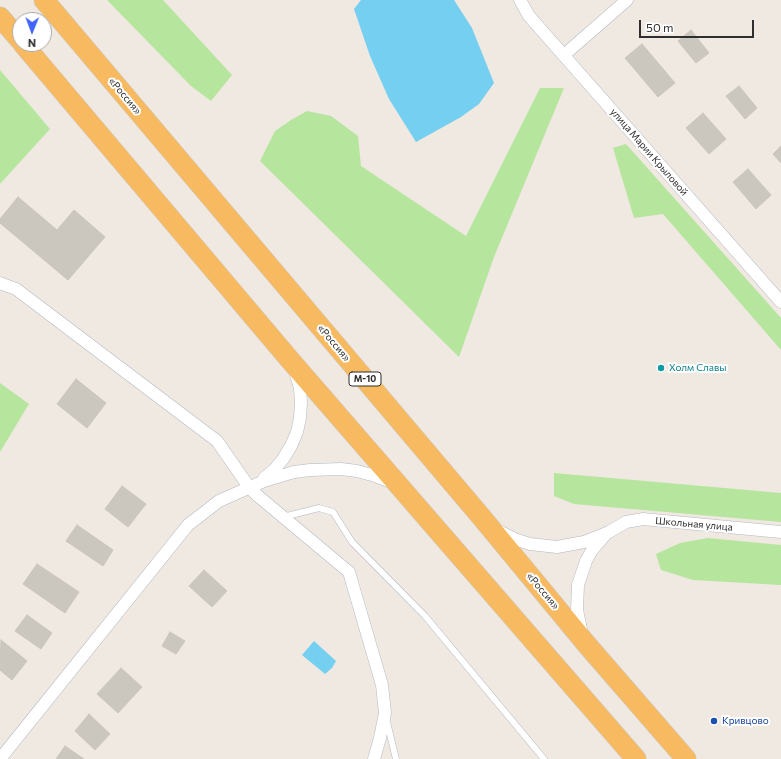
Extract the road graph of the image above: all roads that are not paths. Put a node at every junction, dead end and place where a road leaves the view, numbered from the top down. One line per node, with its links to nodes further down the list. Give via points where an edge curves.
1 (44, 0): 14 (highway, «Россия» / М-10)
2 (520, 0): 7 (street, улица Марии Крыловой, via 529,16)
3 (627, 0): 7 (street)
4 (0, 17): 5 (highway)
5 (12, 31)
6 (30, 52): 10 (highway)
7 (564, 55): 9 (street, улица Марии Крыловой)
8 (0, 283): 11 (street, via 16,289 217,441)
9 (781, 302)
10 (290, 360): 11 (street, via 300,395 297,432 283,459 274,470); 12 (highway)
11 (250, 487): 12 (street, via 294,472 325,469 357,472); 13 (street); 19 (street, via 219,501 188,525)
12 (401, 487): 23 (highway)
13 (283, 517): 18 (street, via 349,572 382,686); 22 (lane, via 319,508 333,512 352,542 425,616)
14 (483, 519): 15 (street, via 517,540 544,546 571,545); 17 (highway, «Россия» / М-10)
15 (609, 532): 16 (street, Школьная улица, via 626,522 643,519); 17 (street, via 589,556 578,585 576,598 579,623)
16 (781, 532)
17 (588, 646): 24 (highway, «Россия» / М-10)
18 (385, 713): 20 (street); 21 (lane)
19 (0, 759)
20 (374, 759)
21 (396, 759)
22 (544, 759)
23 (636, 759)
24 (686, 759)

